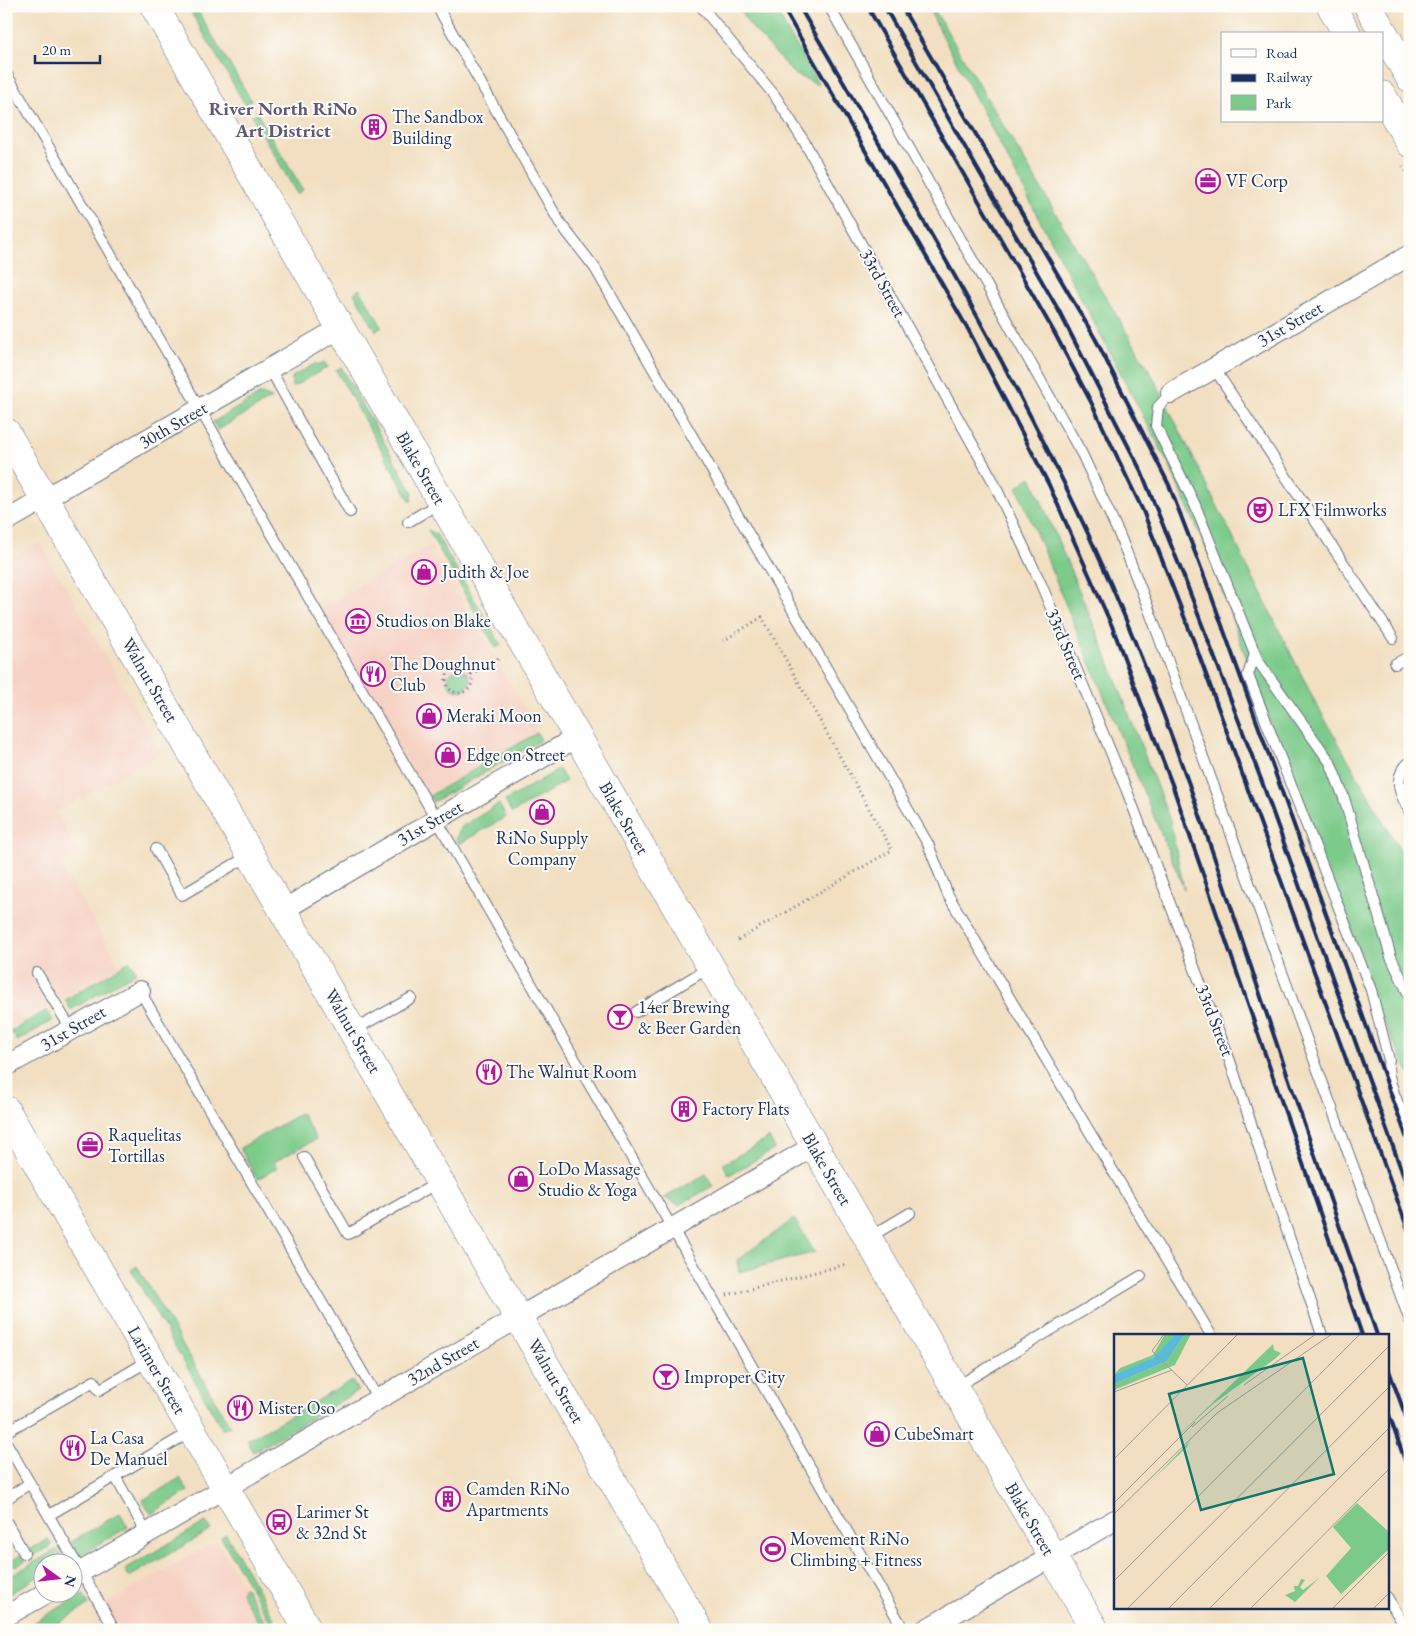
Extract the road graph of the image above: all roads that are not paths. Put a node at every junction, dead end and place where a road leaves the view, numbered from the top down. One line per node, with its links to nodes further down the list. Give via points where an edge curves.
1 (154, 6): 15 (street, Blake Street)
2 (437, 6): 57 (lane, via 560,223 595,268 928,844 948,895)
3 (701, 6): 58 (lane, 33rd Street, via 775,96 805,143 993,481 1014,525 1109,743 1230,1061)
4 (829, 6): 56 (lane, via 1044,384 1082,454 1120,536)
5 (1330, 6): 7 (street)
6 (1368, 6): 8 (street)
7 (1346, 32)
8 (1383, 32)
9 (1384, 33): 11 (street)
10 (6, 73): 19 (lane)
11 (1410, 78)
12 (1384, 98): 13 (street)
13 (1410, 143)
14 (1410, 256): 16 (street, 31st Street)
15 (340, 328): 17 (street, 30th Street); 22 (street, Blake Street)
16 (1214, 368): 18 (street, 31st Street); 26 (lane)
17 (270, 369): 19 (street, 30th Street); 23 (lane)
18 (1171, 393): 27 (lane, via 1158,407 1156,426 1195,505)
19 (200, 409): 21 (street, 30th Street); 33 (lane)
20 (6, 432): 21 (street, Walnut Street)
21 (45, 499): 24 (street, 30th Street); 35 (street, Walnut Street)
22 (441, 502): 25 (lane); 30 (street, Blake Street)
23 (350, 512)
24 (6, 521)
25 (408, 522)
26 (1393, 638)
27 (1255, 654): 40 (lane, via 1330,762 1344,798 1391,957); 47 (lane, via 1248,675 1371,990 1391,1084)
28 (1410, 656): 29 (lane)
29 (1395, 664)
30 (577, 737): 33 (street, 31st Street); 37 (street, Blake Street)
31 (1410, 762): 32 (lane, via 1399,775 1398,788)
32 (1410, 812)
33 (437, 819): 36 (street, 31st Street); 52 (lane)
34 (156, 849): 35 (lane, via 182,895)
35 (251, 855): 36 (street, Walnut Street)
36 (283, 910): 44 (street, Walnut Street)
37 (710, 967): 42 (lane); 48 (street, Blake Street)
38 (37, 973): 43 (lane)
39 (140, 990): 43 (street, 31st Street); 61 (lane)
40 (1410, 997)
41 (411, 998): 44 (lane)
42 (636, 1012)
43 (71, 1029): 45 (street, 31st Street)
44 (353, 1031): 50 (street, Walnut Street)
45 (6, 1066)
46 (6, 1110): 59 (street, Larimer Street)
47 (1410, 1132)
48 (814, 1146): 52 (street, 32nd Street); 53 (street, Blake Street)
49 (304, 1157): 50 (lane, via 348,1234)
50 (440, 1181): 55 (street, Walnut Street)
51 (910, 1213): 53 (lane)
52 (672, 1228): 55 (street, 32nd Street); 84 (lane)
53 (868, 1238): 60 (street, Blake Street)
54 (1142, 1276): 60 (lane)
55 (519, 1318): 61 (street, 32nd Street); 83 (street, Walnut Street)
56 (1410, 1322)
57 (1210, 1334)
58 (1322, 1334)
59 (151, 1359): 62 (street, Larimer Street); 63 (lane, via 99,1390 94,1381)
60 (954, 1388): 75 (street, Blake Street)
61 (378, 1399): 67 (street, 32nd Street)
62 (192, 1431): 65 (lane); 67 (street, Larimer Street)
63 (6, 1432)
64 (6, 1442): 66 (lane)
65 (115, 1476): 69 (lane); 72 (lane)
66 (30, 1484): 68 (lane); 69 (lane)
67 (226, 1488): 72 (street, 32nd Street); 81 (street, Larimer Street)
68 (6, 1499)
69 (49, 1516): 74 (lane)
70 (6, 1521): 73 (lane)
71 (1114, 1521): 75 (street)
72 (147, 1534): 76 (street, 32nd Street)
73 (24, 1553)
74 (67, 1554)
75 (1052, 1556): 85 (street); 86 (street, Blake Street)
76 (82, 1572)
77 (82, 1582): 82 (lane)
78 (1388, 1599): 87 (lane)
79 (32, 1601): 80 (street)
80 (6, 1616)
81 (305, 1629)
82 (115, 1630)
83 (699, 1630)
84 (904, 1630)
85 (926, 1630)
86 (1095, 1630)
87 (1407, 1630)

